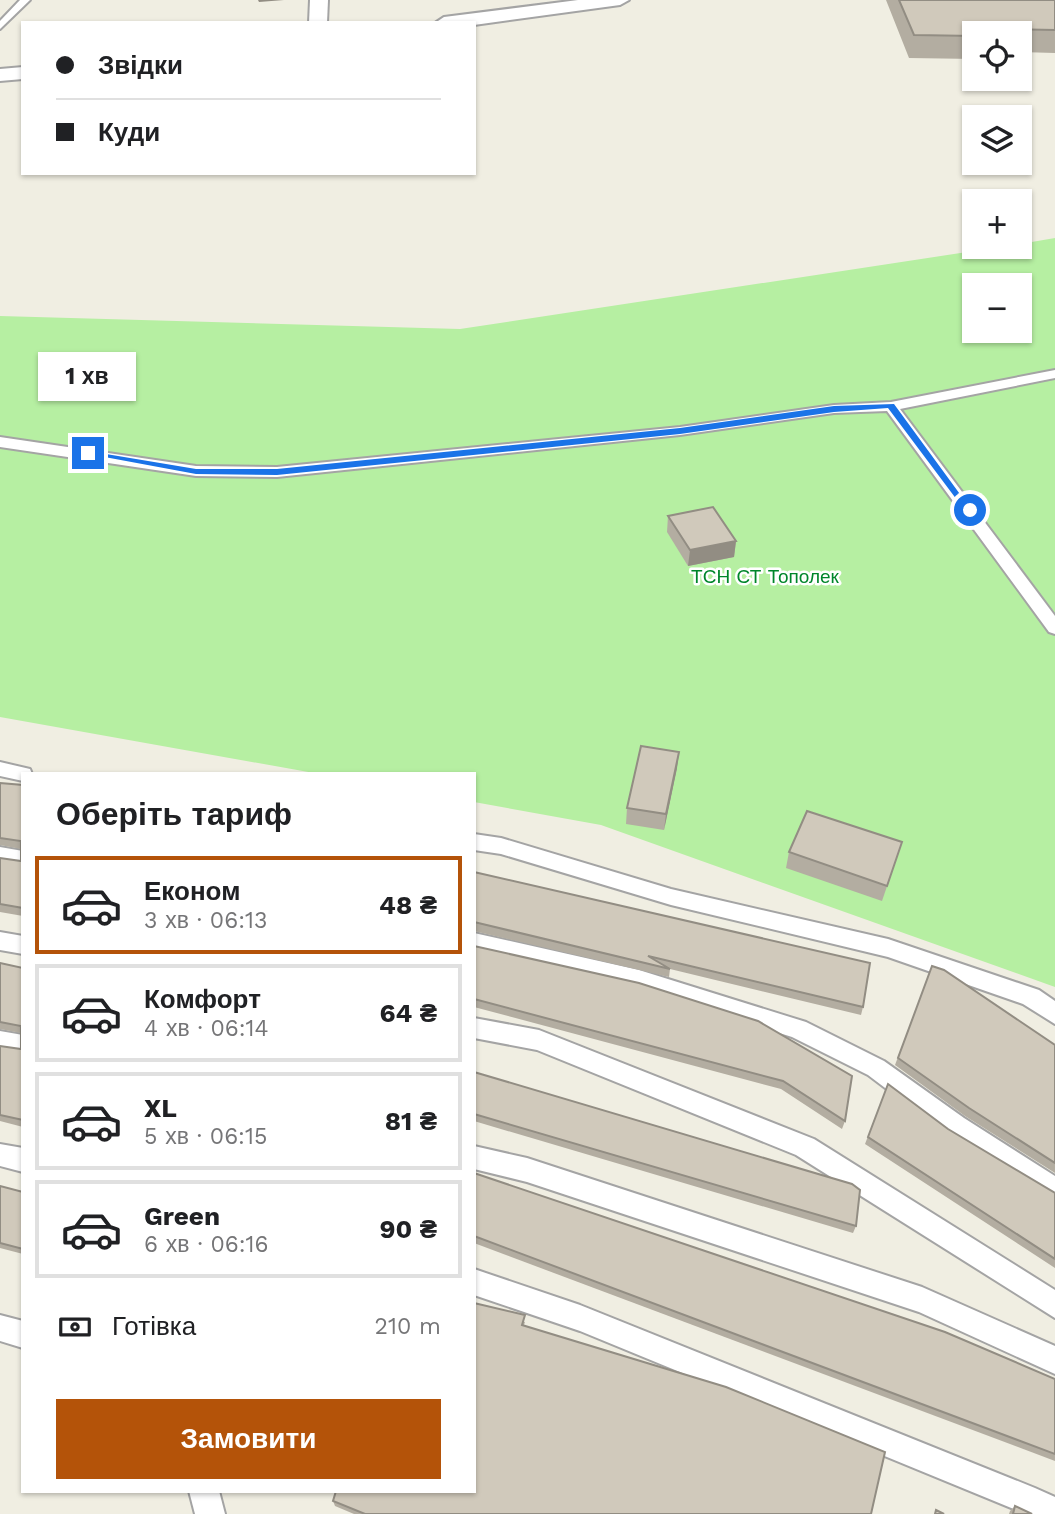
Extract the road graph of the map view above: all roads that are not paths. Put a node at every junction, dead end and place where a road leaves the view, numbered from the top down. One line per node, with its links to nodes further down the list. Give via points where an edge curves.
1 (25, 0): 6 (lane)
2 (319, 0): 4 (street)
3 (620, 0): 5 (street)
4 (318, 21)
5 (459, 21)
6 (0, 26)
7 (21, 73): 8 (street)
8 (0, 75)
9 (1055, 374): 10 (lane)
10 (891, 406): 11 (lane, via 277,472 196,471); 12 (lane)
11 (0, 442)
12 (1055, 628)
13 (0, 769): 14 (lane)
14 (21, 774)
15 (476, 842): 21 (lane, via 671,897 888,948 1031,997)
16 (0, 855): 17 (lane)
17 (21, 859)
18 (0, 941): 20 (lane)
19 (476, 942): 28 (lane, via 639,979 798,1029 876,1068)
20 (21, 945)
21 (1055, 1014)
22 (476, 1028): 30 (lane, via 539,1040 805,1147)
23 (0, 1041): 24 (lane)
24 (21, 1045)
25 (0, 1155): 27 (lane)
26 (476, 1157): 33 (lane, via 527,1170 922,1300)
27 (21, 1160)
28 (1055, 1190)
29 (476, 1283): 35 (lane, via 580,1318)
30 (1055, 1305)
31 (0, 1328): 32 (lane)
32 (21, 1334)
33 (1055, 1360)
34 (205, 1493): 36 (lane)
35 (1055, 1513)
36 (210, 1514)

